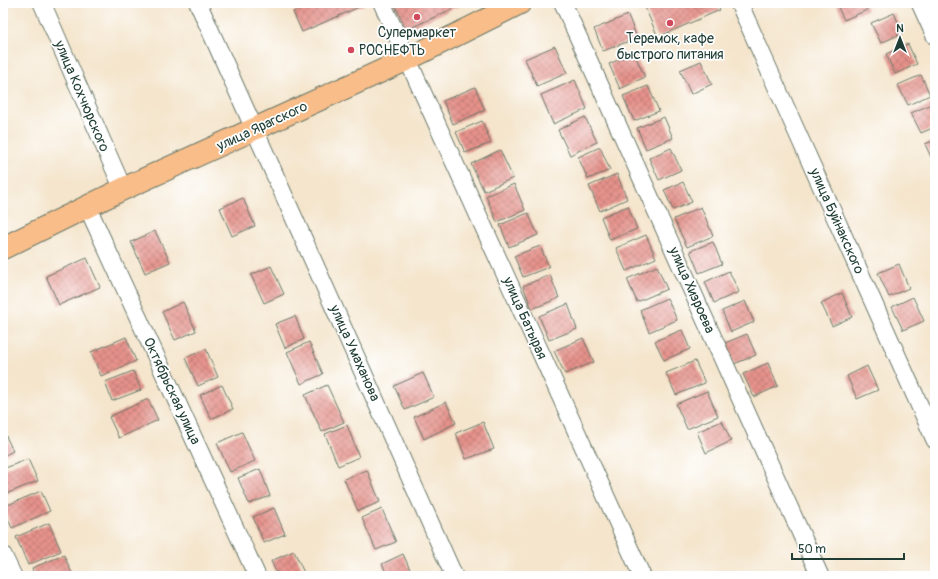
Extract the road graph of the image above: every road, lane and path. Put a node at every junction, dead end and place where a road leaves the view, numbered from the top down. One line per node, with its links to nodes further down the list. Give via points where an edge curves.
1 (42, 3): 11 (street, улица Кохчюрского)
2 (198, 3): 10 (street, улица Умаханова)
3 (382, 3): 9 (street, улица Батырая)
4 (520, 3): 9 (main road, улица Ярагского)
5 (563, 3): 20 (street, улица Хизроева)
6 (739, 3): 14 (street, улица Буйнакского)
7 (920, 3): 8 (street)
8 (935, 36)
9 (408, 59): 10 (main road, улица Ярагского); 19 (street, улица Батырая)
10 (255, 130): 11 (main road, улица Ярагского); 18 (street, улица Умаханова)
11 (123, 189): 12 (main road, улица Ярагского)
12 (87, 206): 13 (main road, улица Ярагского); 17 (street, Октябрьская улица)
13 (3, 248)
14 (935, 440)
15 (3, 555): 16 (street)
16 (13, 576)
17 (256, 576)
18 (454, 576)
19 (642, 576)
20 (820, 576)

